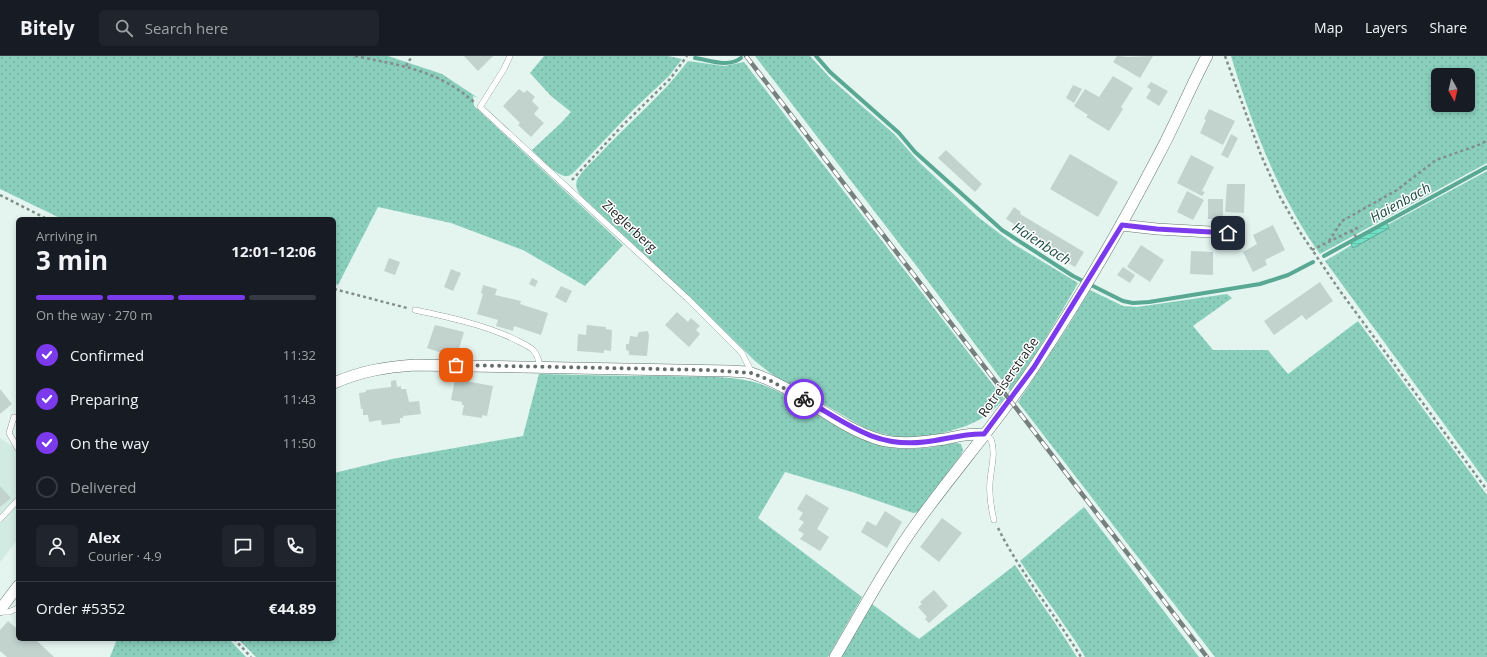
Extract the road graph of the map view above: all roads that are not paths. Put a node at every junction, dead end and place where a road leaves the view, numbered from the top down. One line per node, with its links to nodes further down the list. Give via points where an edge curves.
1 (510, 56): 7 (lane, Zieglerberg, via 480,107 682,292 730,340 746,359)
2 (1207, 56): 3 (street, Rotreiserstraße)
3 (1122, 225): 4 (street); 10 (street, Rotreiserstraße, via 1034,367)
4 (1228, 233)
5 (415, 310): 6 (lane, via 475,324 508,336 531,348 538,357)
6 (540, 367): 7 (street); 8 (street, via 391,366)
7 (752, 373): 10 (street, via 786,389 857,431 882,440 902,443 923,442)
8 (336, 380)
9 (14, 418): 11 (lane, via 10,434)
10 (984, 434): 14 (lane, via 993,444 989,488); 18 (street, Rotreiserstraße, via 918,521 878,582)
11 (16, 446)
12 (16, 502): 13 (lane)
13 (0, 519)
14 (994, 520)
15 (16, 589): 17 (street)
16 (16, 609): 17 (lane, via 9,612)
17 (0, 611)
18 (835, 657)

